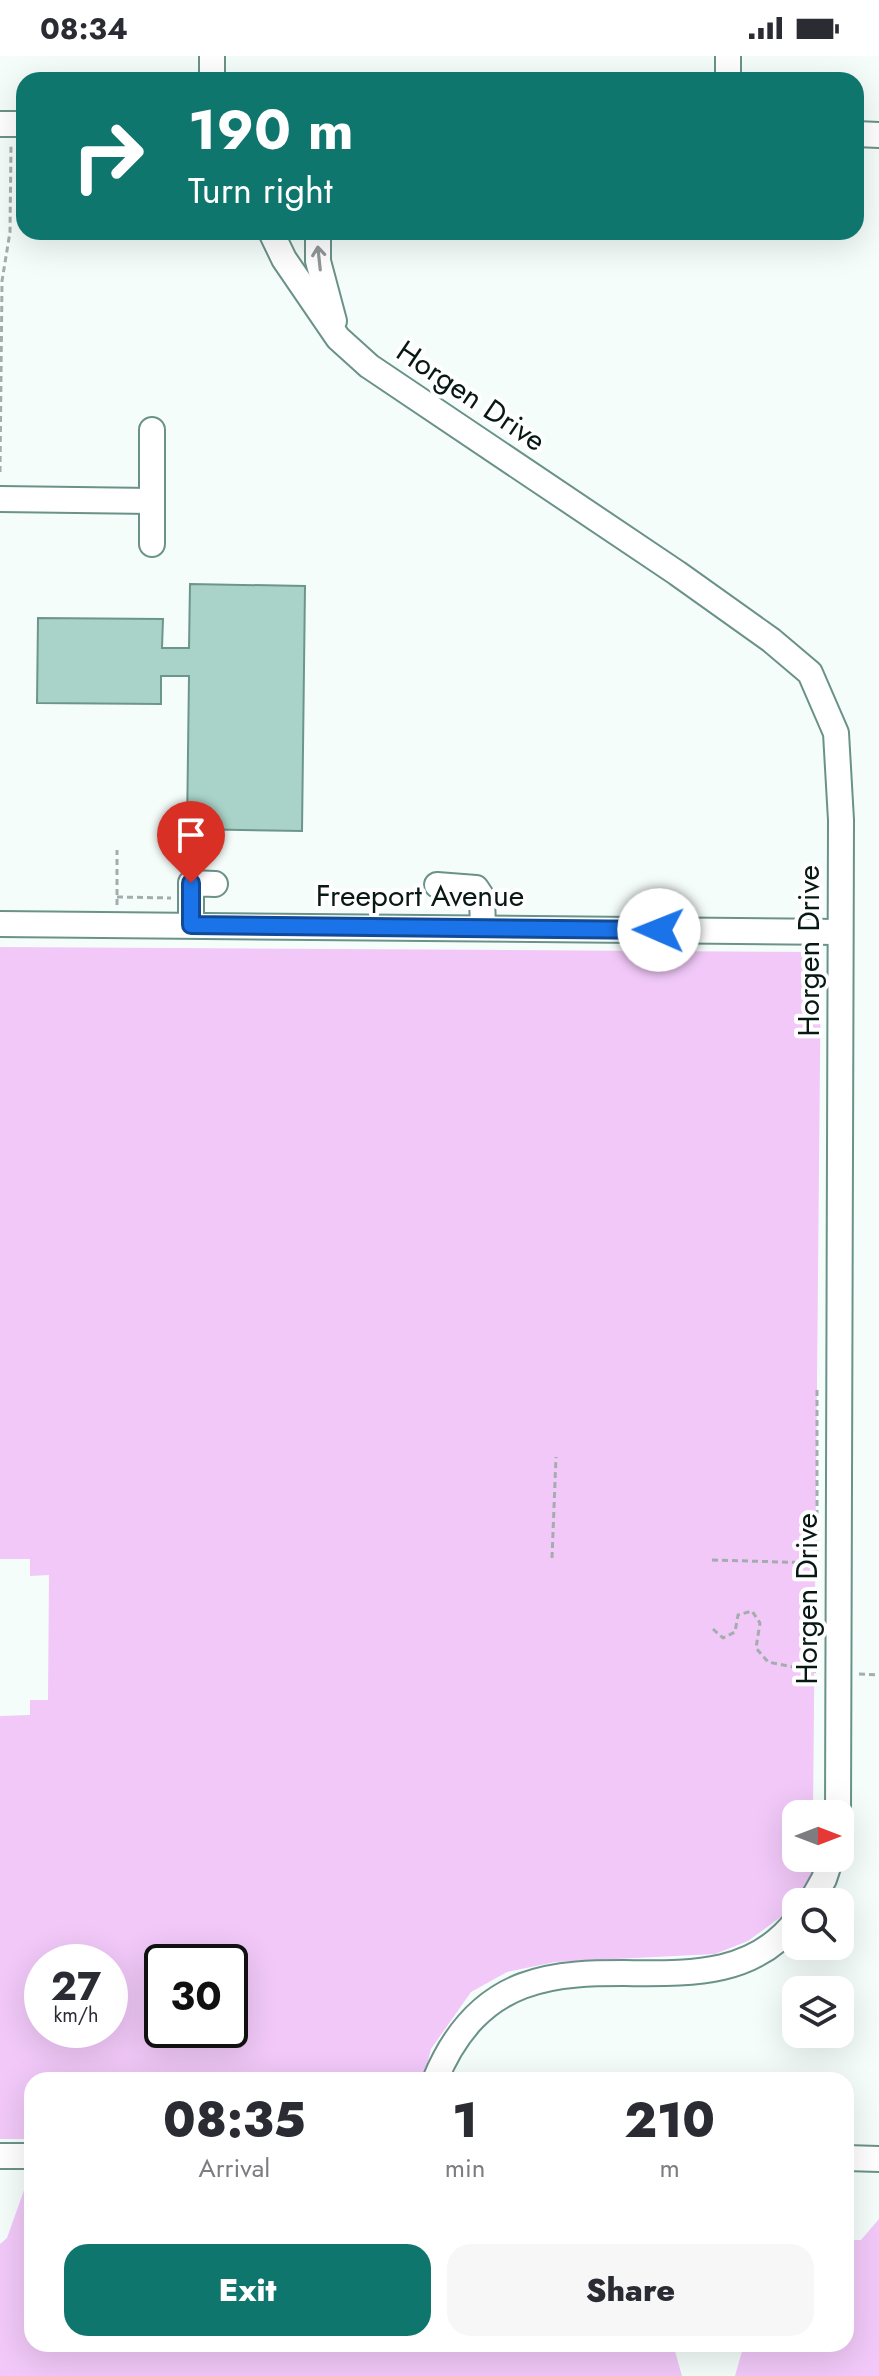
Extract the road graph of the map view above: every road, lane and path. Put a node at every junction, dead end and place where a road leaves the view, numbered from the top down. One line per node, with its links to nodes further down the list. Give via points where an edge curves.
1 (12, 130): 6 (path, via 10,232 2,281)
2 (275, 240): 4 (street, Horgen Drive)
3 (318, 240): 4 (street, one-way to 3, via 318,261)
4 (338, 338): 20 (street, Horgen Drive, via 369,366 677,573 810,673 836,733)
5 (152, 430): 9 (street)
6 (0, 464): 7 (path)
7 (0, 472)
8 (0, 499): 9 (street)
9 (152, 501): 10 (street)
10 (152, 544)
11 (117, 850): 14 (path)
12 (215, 884): 18 (street, via 191,883)
13 (437, 885): 19 (street, via 476,888 482,897)
14 (117, 897): 15 (path); 17 (path)
15 (182, 898)
16 (0, 924): 17 (street, Freeport Avenue)
17 (117, 925): 18 (street, Freeport Avenue)
18 (191, 925): 19 (street, Freeport Avenue)
19 (483, 928): 20 (street, Freeport Avenue)
20 (840, 932): 27 (street, Horgen Drive)
21 (556, 1457): 22 (path)
22 (552, 1558)
23 (712, 1560): 24 (path)
24 (817, 1563)
25 (713, 1629): 26 (path, via 723,1638 735,1632 738,1615 752,1611 760,1623 756,1648 768,1662)
26 (817, 1672)
27 (838, 1800)
28 (782, 1935): 29 (street, via 748,1958 695,1973 546,1977 486,2006 454,2039)
29 (439, 2072)
30 (0, 2156): 31 (street)
31 (24, 2156)
32 (854, 2158): 33 (street)
33 (879, 2159)

